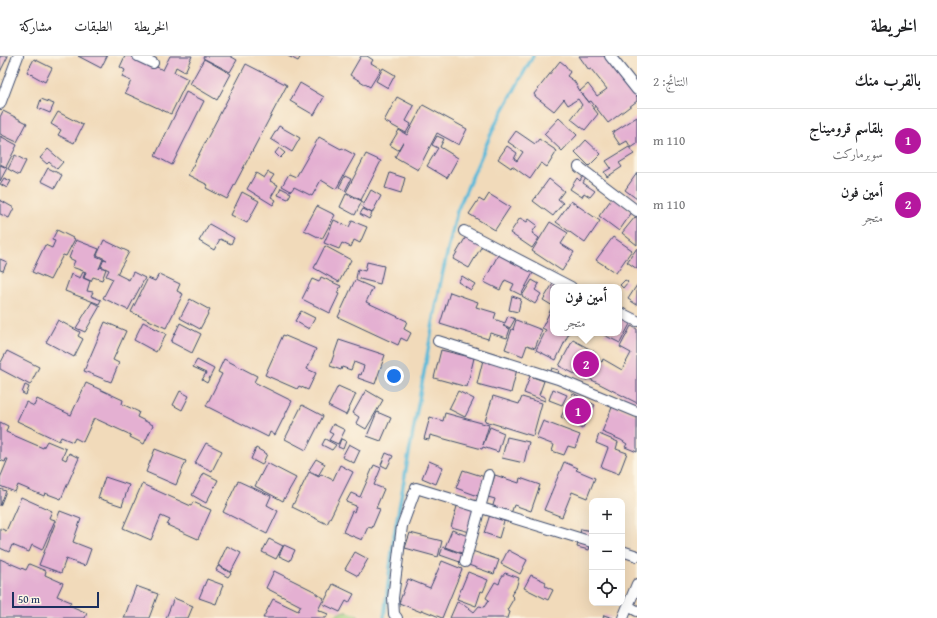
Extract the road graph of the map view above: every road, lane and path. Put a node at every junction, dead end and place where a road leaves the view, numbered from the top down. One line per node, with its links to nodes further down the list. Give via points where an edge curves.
1 (18, 56): 6 (street)
2 (138, 56): 4 (street)
3 (610, 56): 5 (street)
4 (153, 63)
5 (637, 90)
6 (0, 104)
7 (580, 167): 8 (street)
8 (637, 211)
9 (464, 231): 10 (street)
10 (565, 284)
11 (622, 314): 12 (street)
12 (637, 321)
13 (438, 341): 14 (street, via 558,379)
14 (637, 412)
15 (489, 475): 16 (street)
16 (480, 508): 17 (street); 20 (street); 23 (street, via 416,488 402,526 393,598 394,614)
17 (589, 541)
18 (625, 552): 19 (street)
19 (637, 556)
20 (465, 562)
21 (637, 584): 22 (street)
22 (633, 609): 24 (street)
23 (397, 618)
24 (623, 618)

